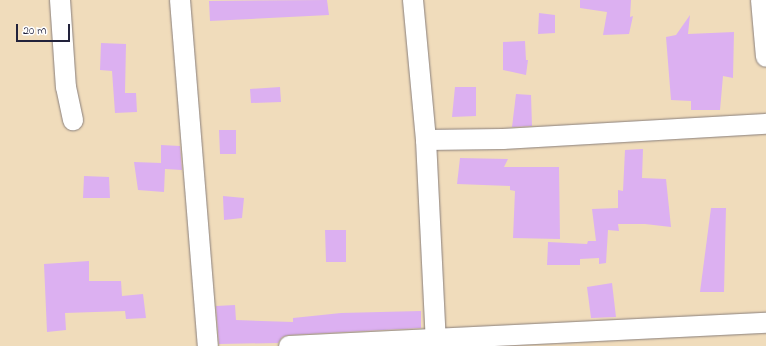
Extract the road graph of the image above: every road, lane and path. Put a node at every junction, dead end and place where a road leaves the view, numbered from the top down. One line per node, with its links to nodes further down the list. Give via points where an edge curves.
1 (60, 0): 6 (street, via 66,87)
2 (180, 0): 11 (street)
3 (413, 0): 8 (street)
4 (761, 0): 5 (street)
5 (766, 57)
6 (73, 120)
7 (766, 124): 8 (street, via 503,139)
8 (426, 140): 10 (street)
9 (766, 324): 10 (street)
10 (436, 343): 12 (street)
11 (208, 346)
12 (289, 346)

